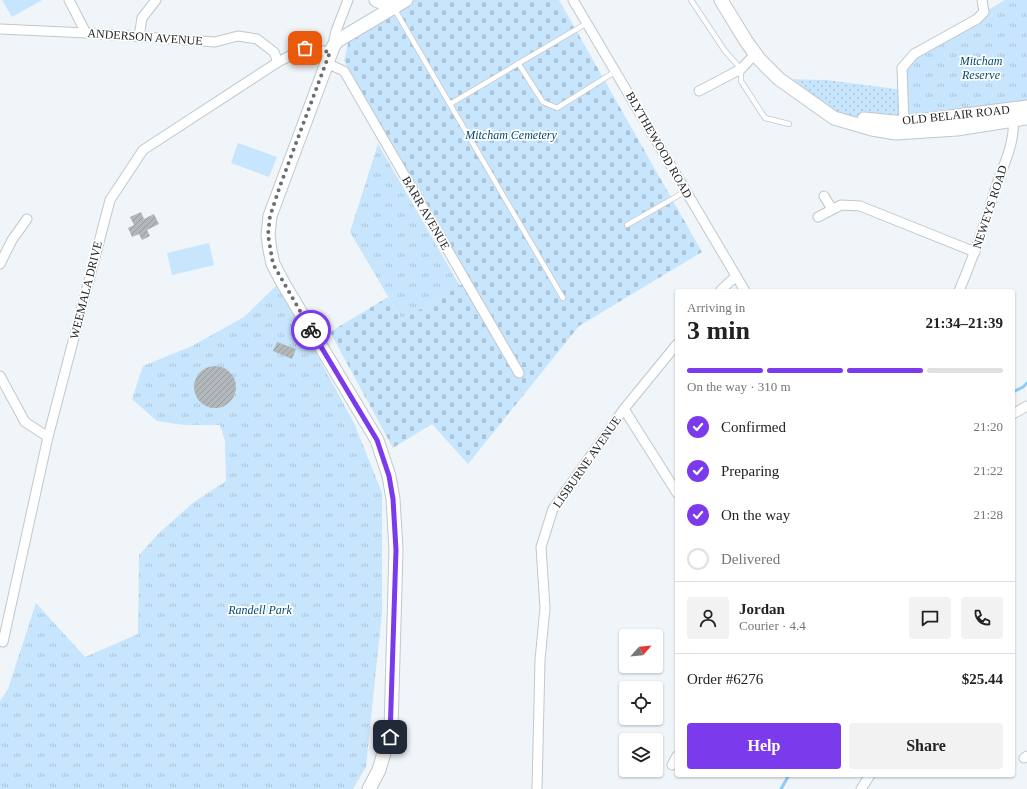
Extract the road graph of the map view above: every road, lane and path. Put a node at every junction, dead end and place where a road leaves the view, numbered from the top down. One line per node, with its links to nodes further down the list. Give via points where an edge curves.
1 (69, 0): 13 (street)
2 (156, 0): 14 (street, via 142,18)
3 (348, 0): 15 (street)
4 (376, 0): 10 (main road)
5 (406, 0): 10 (main road)
6 (691, 0): 19 (lane, via 725,51)
7 (721, 0): 16 (main road, OLD BELAIR ROAD)
8 (982, 0): 27 (street, via 984,12 977,20 914,54 902,68)
9 (577, 1): 11 (street, BLYTHEWOOD ROAD)
10 (394, 8): 15 (main road, via 343,38); 22 (lane)
11 (587, 23): 18 (lane); 20 (street, BLYTHEWOOD ROAD)
12 (0, 29): 13 (street, ANDERSON AVENUE)
13 (86, 33): 14 (street, ANDERSON AVENUE)
14 (139, 36): 17 (street, ANDERSON AVENUE, via 215,42 238,36 257,39 274,52)
15 (330, 54): 17 (street, WEEMALA DRIVE, via 305,48); 42 (street, BARR AVENUE, via 344,71); 53 (main road, via 280,186 270,216 268,235 273,264 377,440 389,476 396,550 391,729 379,770)
16 (756, 54): 19 (street); 27 (main road, OLD BELAIR ROAD, via 778,79 814,105)
17 (278, 62): 47 (street, WEEMALA DRIVE, via 143,150 110,200)
18 (518, 63): 20 (lane, via 543,102 557,108); 22 (lane)
19 (741, 68): 21 (street); 26 (lane, via 741,81 765,118)
20 (616, 71): 28 (street, BLYTHEWOOD ROAD)
21 (699, 91)
22 (450, 104): 40 (lane)
23 (1027, 107): 24 (main road, OLD BELAIR ROAD)
24 (1012, 115): 25 (main road, OLD BELAIR ROAD); 27 (main road, OLD BELAIR ROAD); 34 (street, NEWEYS ROAD, via 1013,134)
25 (1027, 118)
26 (789, 124)
27 (904, 128)
28 (686, 191): 33 (lane); 36 (street, BLYTHEWOOD ROAD)
29 (824, 196): 30 (street)
30 (832, 208): 31 (street); 34 (street, via 841,205 860,206)
31 (818, 217)
32 (27, 218): 35 (street)
33 (627, 225)
34 (975, 252): 39 (street, NEWEYS ROAD)
35 (0, 264)
36 (736, 276): 37 (street); 38 (street, BLYTHEWOOD ROAD)
37 (722, 289)
38 (744, 289)
39 (960, 289)
40 (563, 298)
41 (675, 346): 45 (street, LISBURNE AVENUE)
42 (519, 373)
43 (0, 376): 47 (street, via 25,422)
44 (1027, 406): 46 (street)
45 (624, 409): 48 (street); 54 (street, LISBURNE AVENUE, via 553,509 541,547 545,608 540,660)
46 (1015, 413)
47 (48, 437): 49 (street, WEEMALA DRIVE)
48 (675, 490)
49 (2, 646)
50 (675, 760): 51 (street)
51 (672, 765)
52 (869, 777): 55 (street)
53 (369, 789)
54 (537, 789)
55 (861, 789)

